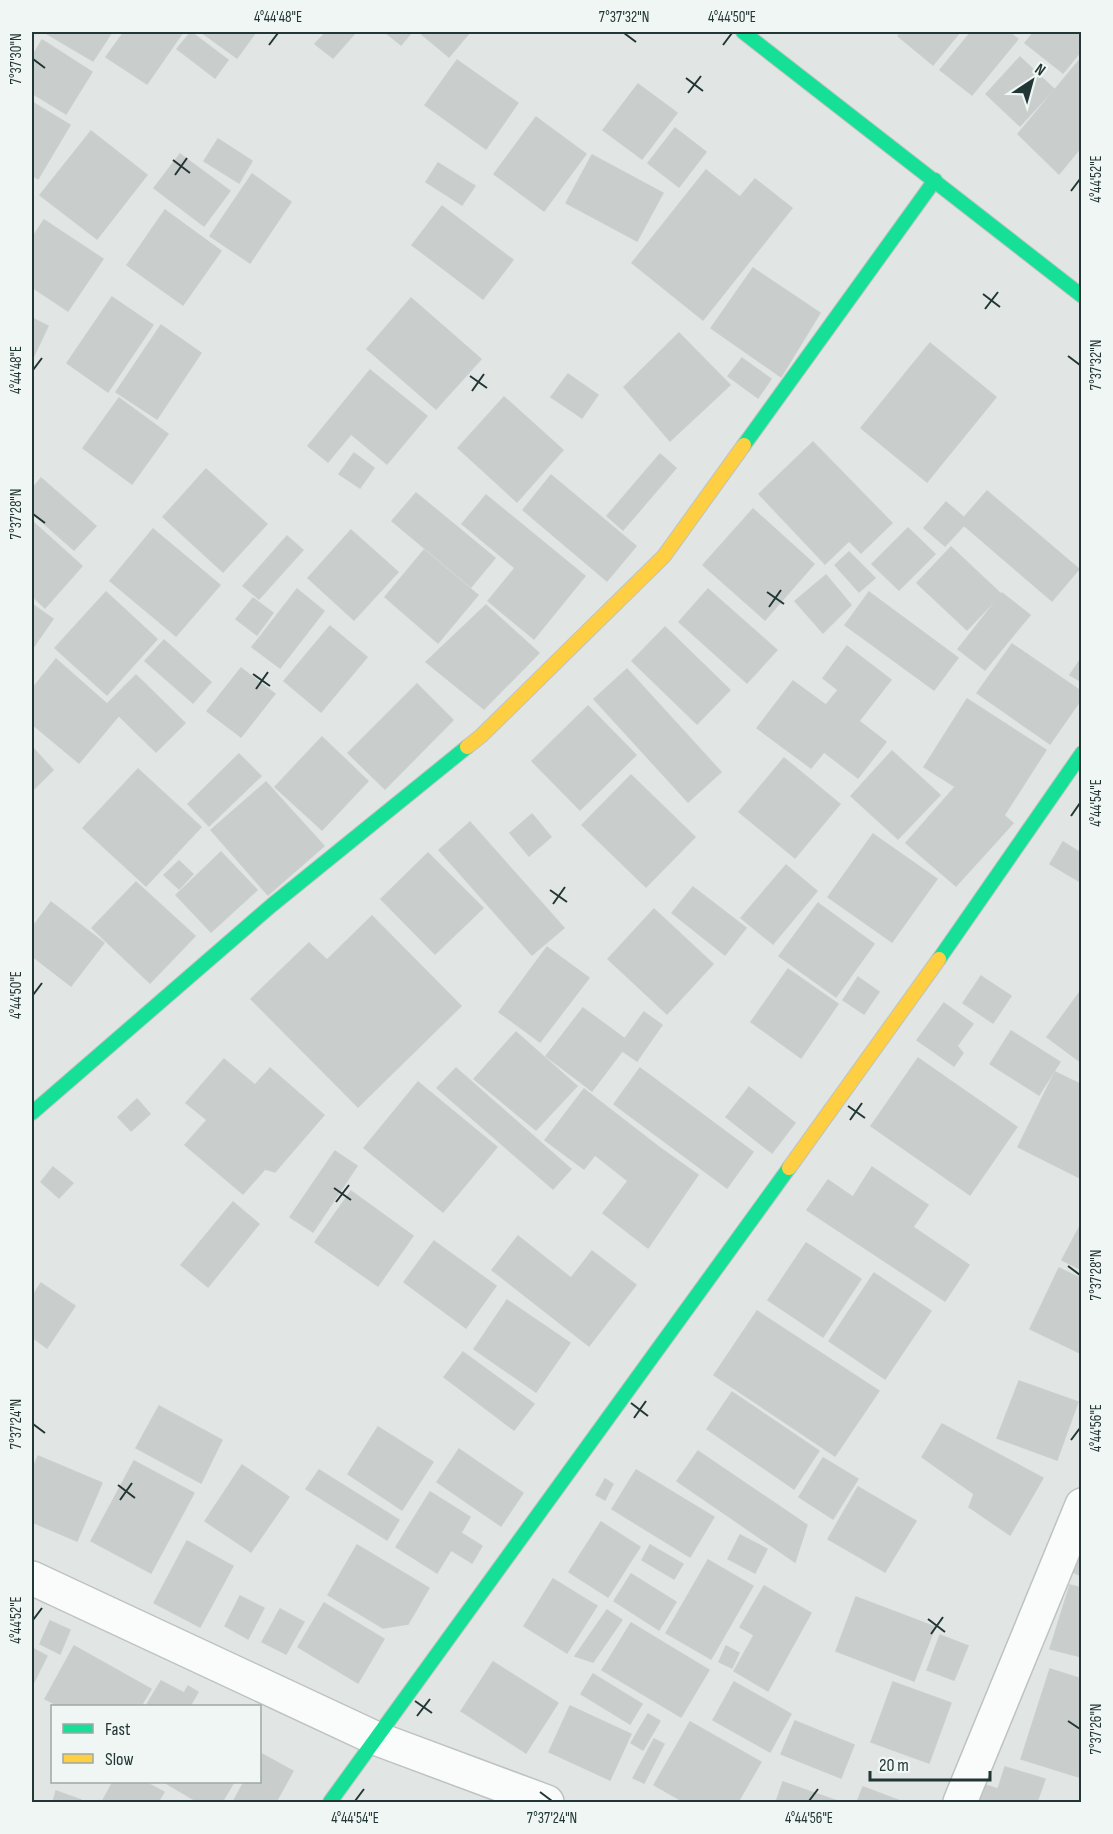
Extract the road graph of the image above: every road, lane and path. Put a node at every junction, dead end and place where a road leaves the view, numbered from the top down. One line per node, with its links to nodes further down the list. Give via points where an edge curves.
1 (743, 32): 2 (street)
2 (935, 180): 3 (street); 5 (street, via 664,556 481,736 272,905)
3 (1082, 296)
4 (1082, 753): 8 (street, via 877,1047)
5 (32, 1113)
6 (1082, 1505): 11 (street)
7 (32, 1578): 8 (street)
8 (375, 1738): 9 (street); 10 (street)
9 (330, 1803)
10 (547, 1803)
11 (960, 1803)

